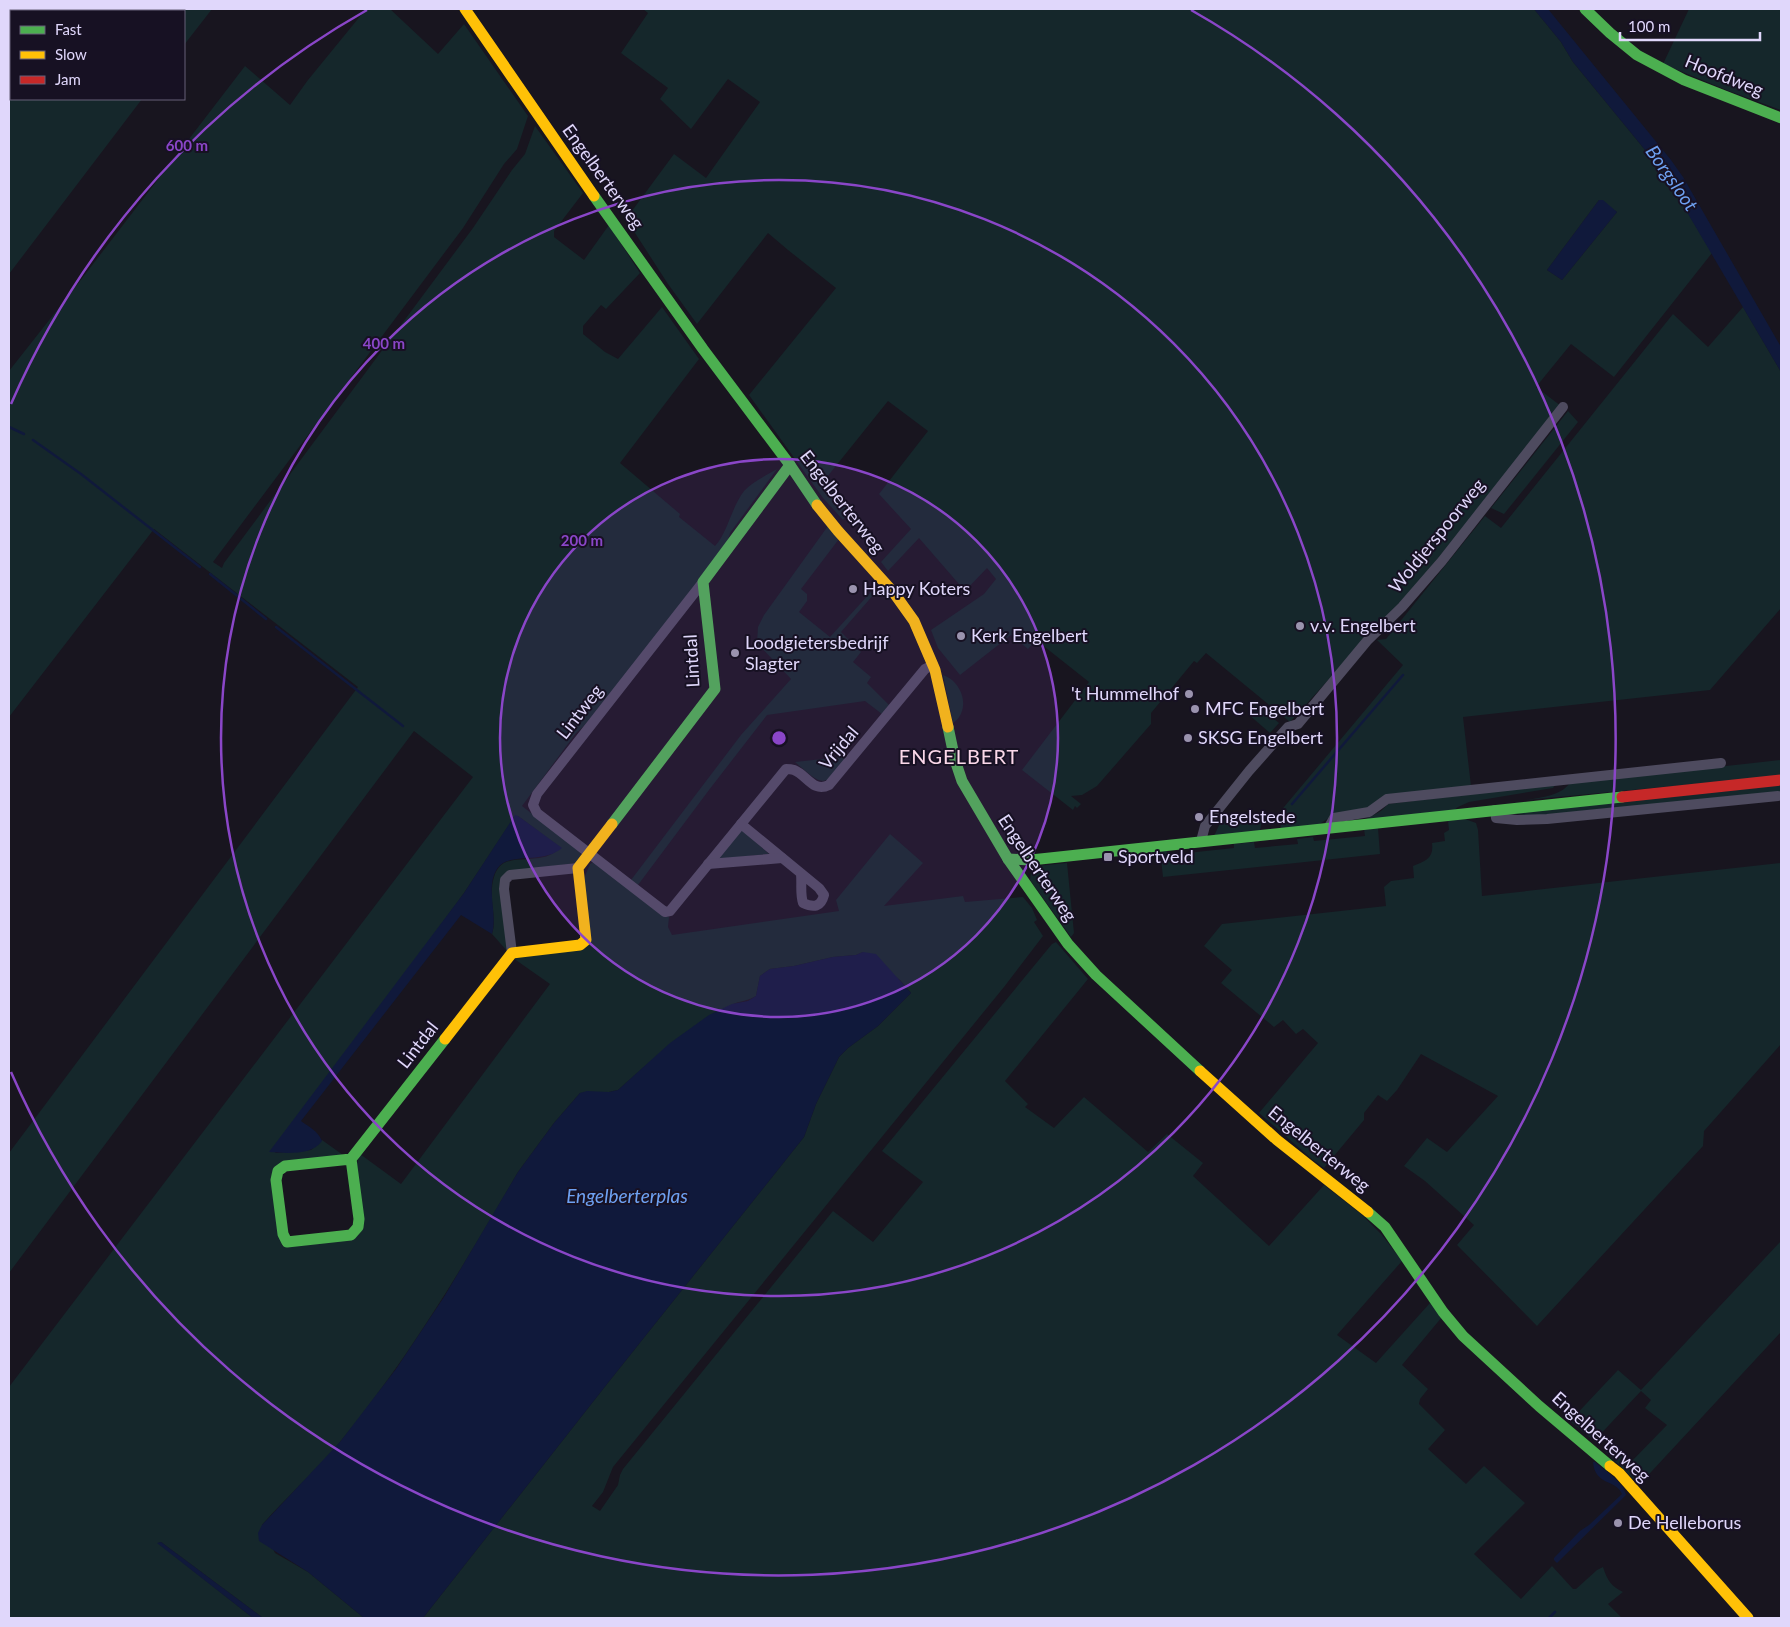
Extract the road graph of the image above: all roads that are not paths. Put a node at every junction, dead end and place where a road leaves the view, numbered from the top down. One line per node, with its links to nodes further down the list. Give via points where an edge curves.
1 (465, 9): 5 (street, Engelberterweg, via 703,349)
2 (1584, 9): 3 (street, Hoofdweg, via 1637,55 1684,80)
3 (1781, 118)
4 (1563, 408): 14 (street, Woldjerspoorweg, via 1408,601 1367,641 1298,724 1288,726 1249,771 1205,826)
5 (790, 465): 6 (street); 7 (street, Engelberterweg, via 838,531 894,593 914,621)
6 (703, 582): 15 (street, Lintdal, via 715,690); 15 (street, Lintweg, via 537,794 532,805 537,813)
7 (933, 665): 12 (street, Vrijdal, via 925,669 829,785 823,788 815,786 794,770 786,769); 17 (street, Engelberterweg, via 962,781)
8 (1721, 763): 13 (street, via 1388,799 1369,812 1334,818)
9 (1781, 780): 11 (street)
10 (1778, 796): 11 (street, via 1547,819 1496,818)
11 (1494, 810): 13 (street)
12 (741, 824): 16 (street); 19 (street, Vrijdal)
13 (1329, 827): 14 (street)
14 (1201, 841): 18 (street)
15 (589, 854): 19 (street, Vrijdal, via 665,912 670,911); 20 (street, Lintdal)
16 (782, 858): 19 (street); 21 (street)
17 (1008, 859): 18 (street); 22 (street, Engelberterweg)
18 (1031, 860): 22 (street)
19 (708, 864)
20 (578, 868): 23 (street, via 586,940 580,945); 23 (street, via 510,875 505,880)
21 (802, 874)
22 (1020, 878): 25 (street, Engelberterweg, via 1068,944 1123,1003 1277,1140 1385,1227 1463,1336 1619,1473)
23 (512, 953): 24 (street, Lintdal)
24 (351, 1159): 24 (street, via 285,1166 278,1171 276,1180 283,1234 287,1242 351,1235 358,1227)
25 (1748, 1618)

